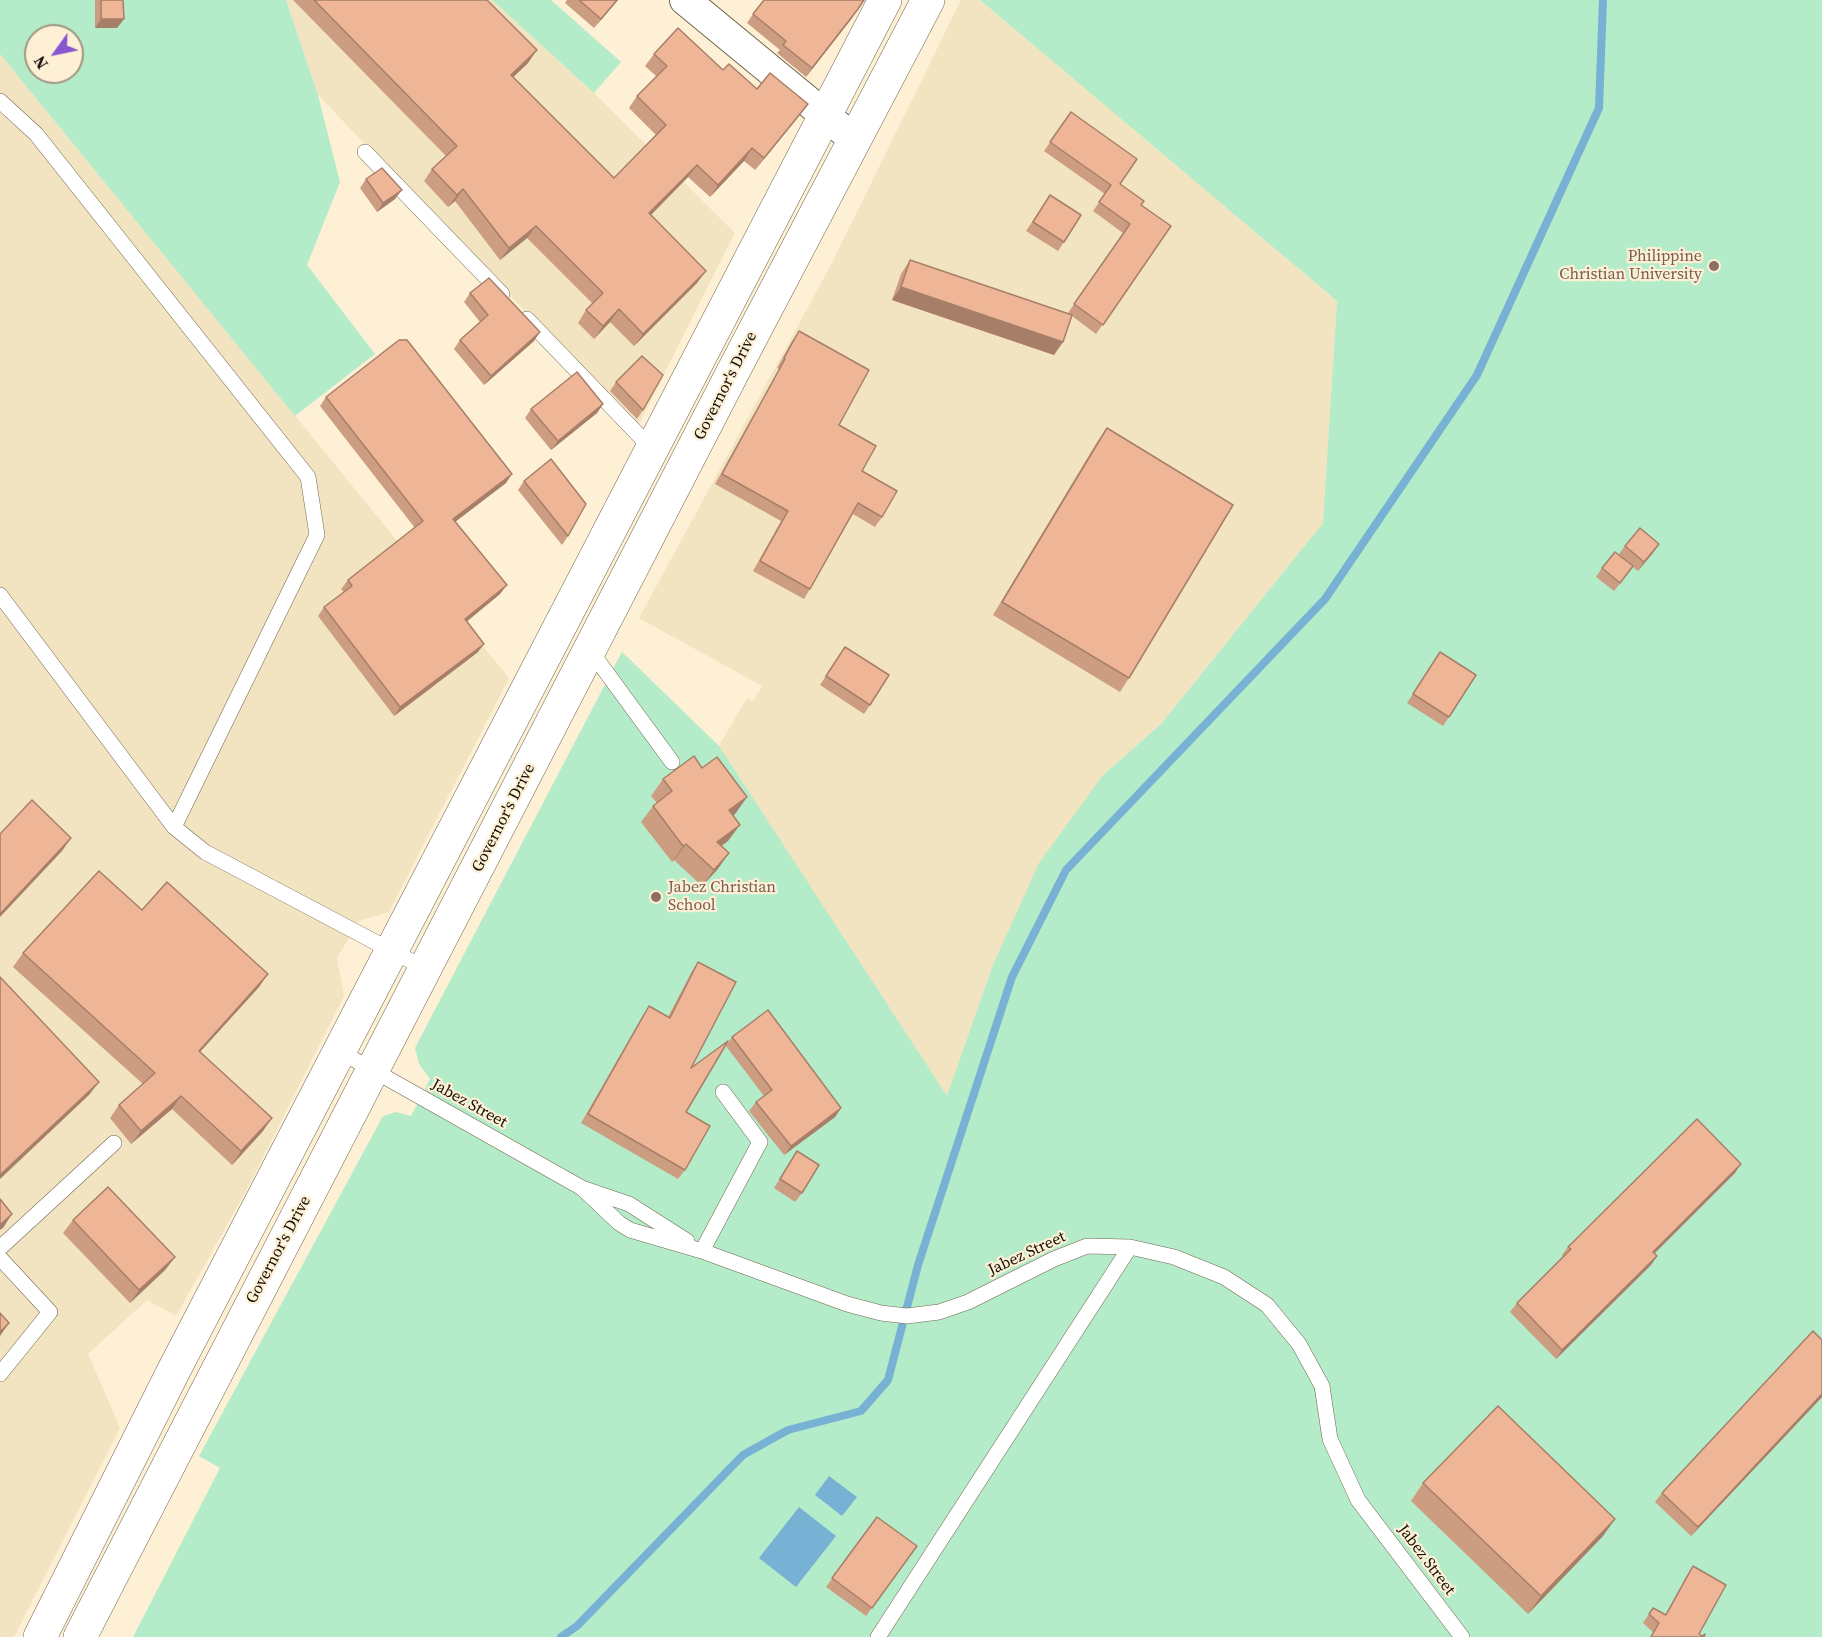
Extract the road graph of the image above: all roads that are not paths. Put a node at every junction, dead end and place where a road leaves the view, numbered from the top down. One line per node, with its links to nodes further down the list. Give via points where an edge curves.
1 (685, 0): 5 (street)
2 (885, 0): 5 (highway)
3 (928, 0): 6 (highway, Governor's Drive)
4 (0, 101): 12 (lane, via 36,134 308,477 317,535)
5 (825, 116): 6 (street); 8 (highway)
6 (855, 140): 10 (highway, Governor's Drive)
7 (365, 152): 8 (lane)
8 (652, 449): 13 (highway)
9 (0, 595): 12 (lane)
10 (590, 650): 11 (lane); 14 (highway, Governor's Drive)
11 (672, 762)
12 (174, 827): 13 (lane, via 205,852)
13 (392, 951): 14 (lane); 15 (highway)
14 (426, 969): 16 (highway, Governor's Drive)
15 (339, 1052): 16 (lane, Jabez Street); 25 (highway)
16 (373, 1070): 19 (lane, Jabez Street); 26 (highway, Governor's Drive)
17 (723, 1092): 22 (lane, via 760,1142)
18 (114, 1143): 21 (lane)
19 (582, 1188): 22 (lane, Jabez Street, via 629,1204); 22 (lane, Jabez Street, via 630,1230)
20 (1130, 1247): 22 (lane, Jabez Street, via 1087,1246 968,1302 939,1312 907,1316 847,1304); 27 (lane); 28 (lane, Jabez Street, via 1174,1257 1224,1277 1267,1305 1299,1344 1322,1386 1330,1439 1358,1500)
21 (0, 1248)
22 (702, 1251)
23 (0, 1258): 24 (lane, via 50,1312)
24 (0, 1374)
25 (40, 1637)
26 (80, 1637)
27 (878, 1637)
28 (1462, 1637)

